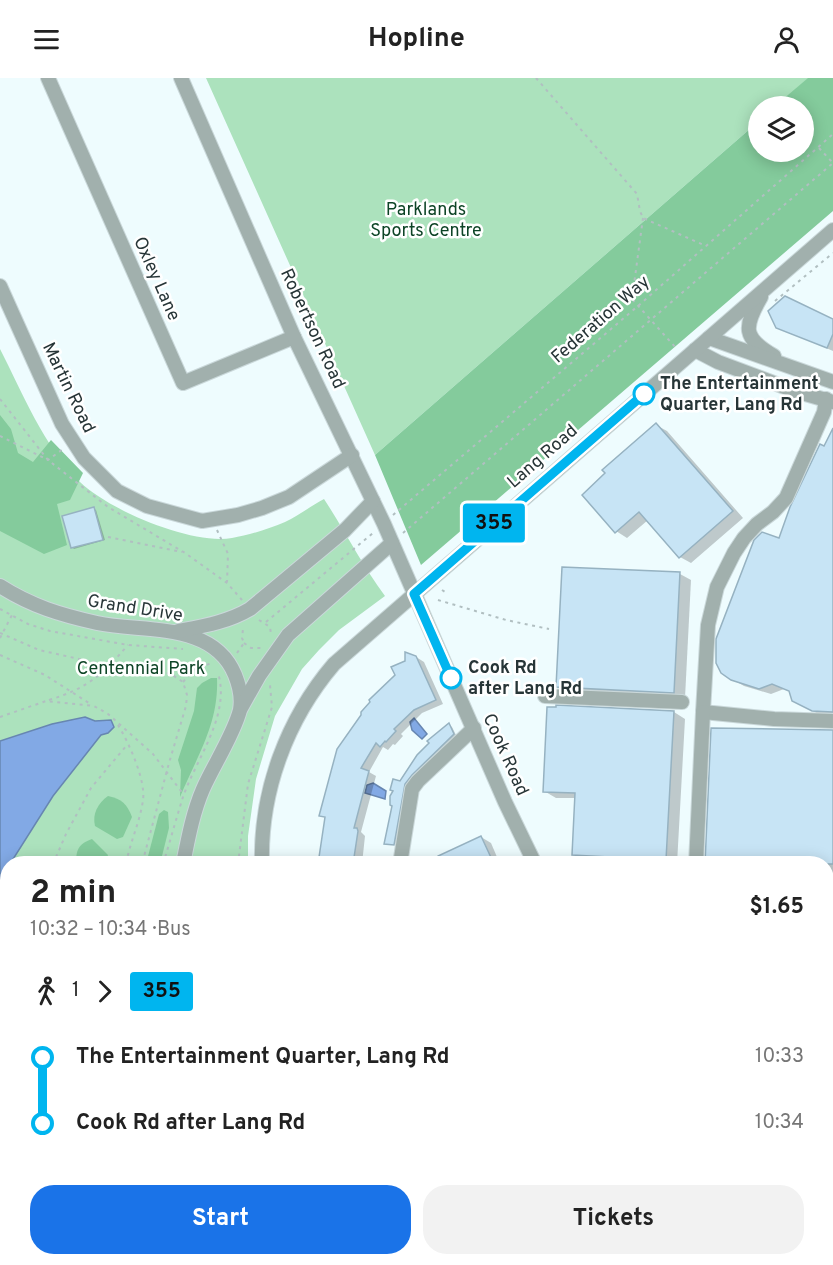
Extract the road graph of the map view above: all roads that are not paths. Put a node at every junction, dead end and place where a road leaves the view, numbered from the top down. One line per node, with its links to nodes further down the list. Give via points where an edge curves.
1 (48, 78): 6 (street, Oxley Lane, via 183,384)
2 (181, 78): 6 (street, Robertson Road)
3 (833, 230): 5 (street, Lang Road)
4 (0, 286): 12 (street, Martin Road, via 62,424 84,458 117,491 147,506 202,521 262,508 289,497)
5 (765, 290): 7 (street, Lang Road); 9 (street, via 750,319 749,332 756,345)
6 (294, 337): 12 (street, Robertson Road)
7 (709, 338): 8 (street, Lang Road); 9 (street)
8 (694, 350): 11 (street, via 795,392); 16 (street, Lang Road)
9 (795, 368): 10 (street)
10 (833, 382)
11 (830, 400): 21 (street, via 786,498 744,538 717,587 708,625)
12 (352, 454): 13 (street, Robertson Road)
13 (373, 501): 14 (street, Robertson Road); 17 (street, via 253,614)
14 (392, 543): 16 (street, Robertson Road); 20 (street, via 288,635)
15 (0, 586): 17 (street, Grand Drive, via 22,600 76,618)
16 (414, 594): 23 (street, Cook Road); 25 (street, Lang Road, via 334,664 297,717 271,785)
17 (176, 632): 20 (street, Grand Drive, via 209,645 226,660 239,686)
18 (545, 696): 19 (street)
19 (682, 702)
20 (240, 710): 24 (street, via 202,791)
21 (703, 712): 22 (street); 28 (street)
22 (833, 721)
23 (474, 728): 26 (street, via 412,789); 27 (street, Cook Road)
24 (185, 856)
25 (263, 856)
26 (401, 856)
27 (531, 856)
28 (696, 856)

